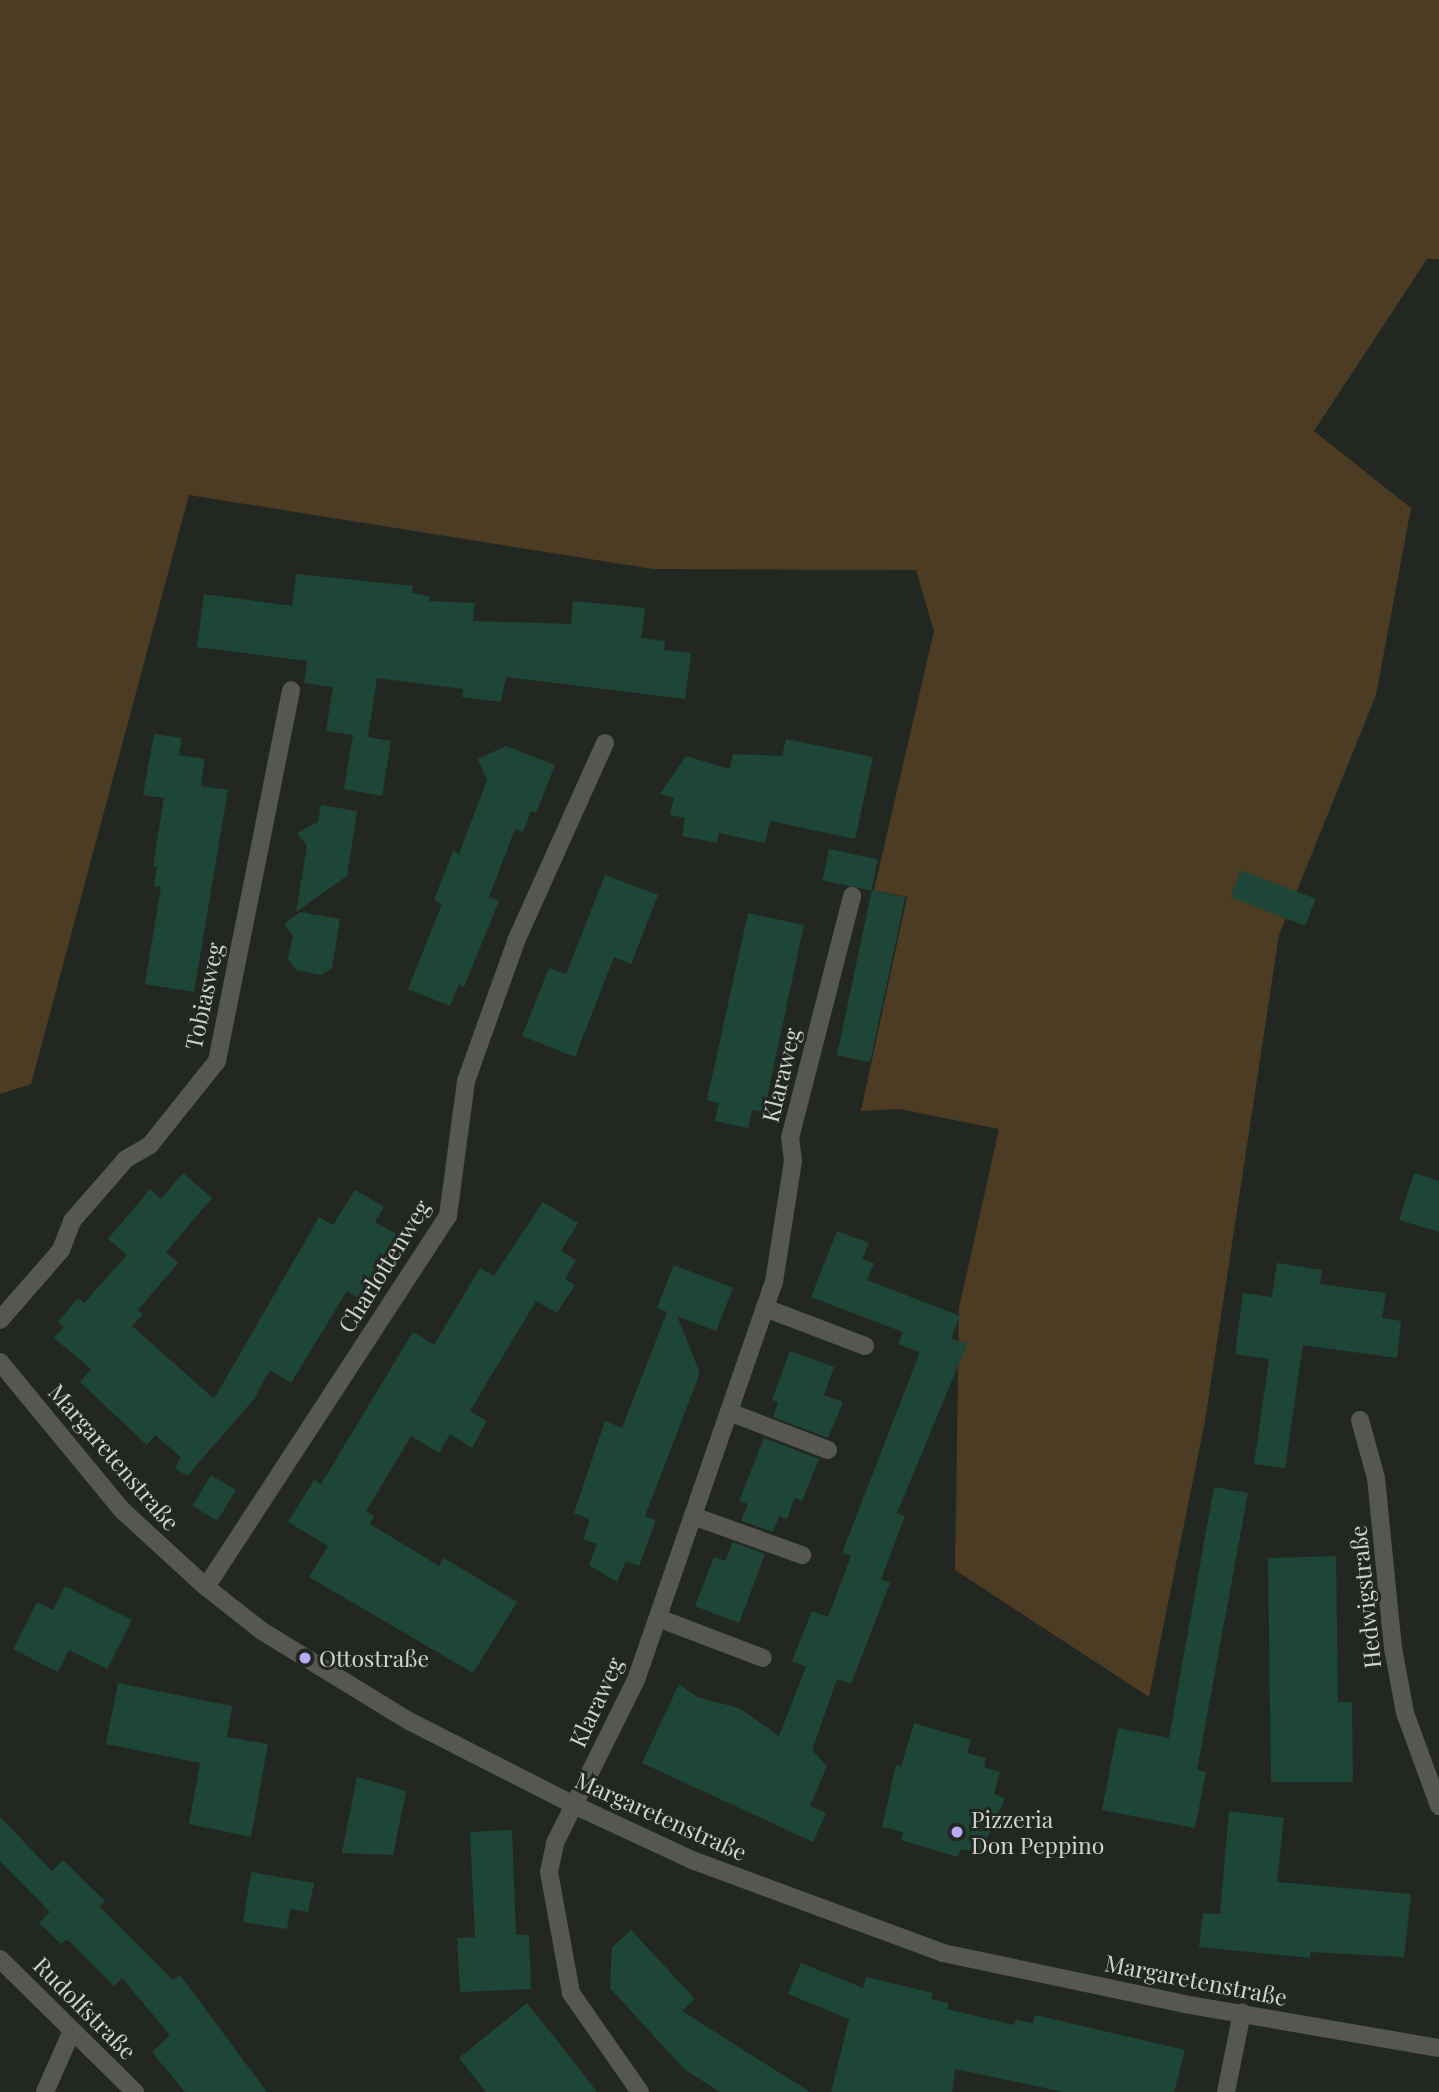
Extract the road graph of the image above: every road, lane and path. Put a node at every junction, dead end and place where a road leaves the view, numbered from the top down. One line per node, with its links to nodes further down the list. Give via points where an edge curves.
1 (291, 690): 5 (street, Tobiasweg, via 217,1061 150,1145 126,1159 72,1221 61,1250)
2 (605, 743): 13 (street, Charlottenweg, via 516,941 466,1081 448,1216)
3 (852, 896): 4 (street, Klaraweg, via 790,1138 793,1161)
4 (765, 1308): 6 (street); 8 (street, Klaraweg)
5 (0, 1320)
6 (865, 1346)
7 (0, 1362): 13 (street, Margaretenstraße, via 123,1511)
8 (729, 1412): 10 (street); 11 (street, Klaraweg)
9 (1360, 1420): 17 (street, Hedwigstraße, via 1377,1478 1393,1648 1405,1713)
10 (828, 1450)
11 (693, 1516): 12 (street); 14 (street, Klaraweg)
12 (802, 1555)
13 (205, 1587): 16 (street, Margaretenstraße, via 262,1631 409,1721)
14 (658, 1618): 15 (street); 16 (street, Klaraweg, via 636,1680)
15 (763, 1658)
16 (574, 1805): 19 (street, Margaretenstraße, via 692,1860 943,1953); 24 (street, via 555,1843 549,1872 571,1993)
17 (1439, 1806)
18 (0, 1959): 20 (street, Rudolfstraße)
19 (1242, 2013): 21 (street, Margaretenstraße); 25 (street)
20 (71, 2033): 22 (street); 23 (street, Rudolfstraße)
21 (1439, 2048)
22 (45, 2092)
23 (135, 2092)
24 (640, 2092)
25 (1227, 2092)

